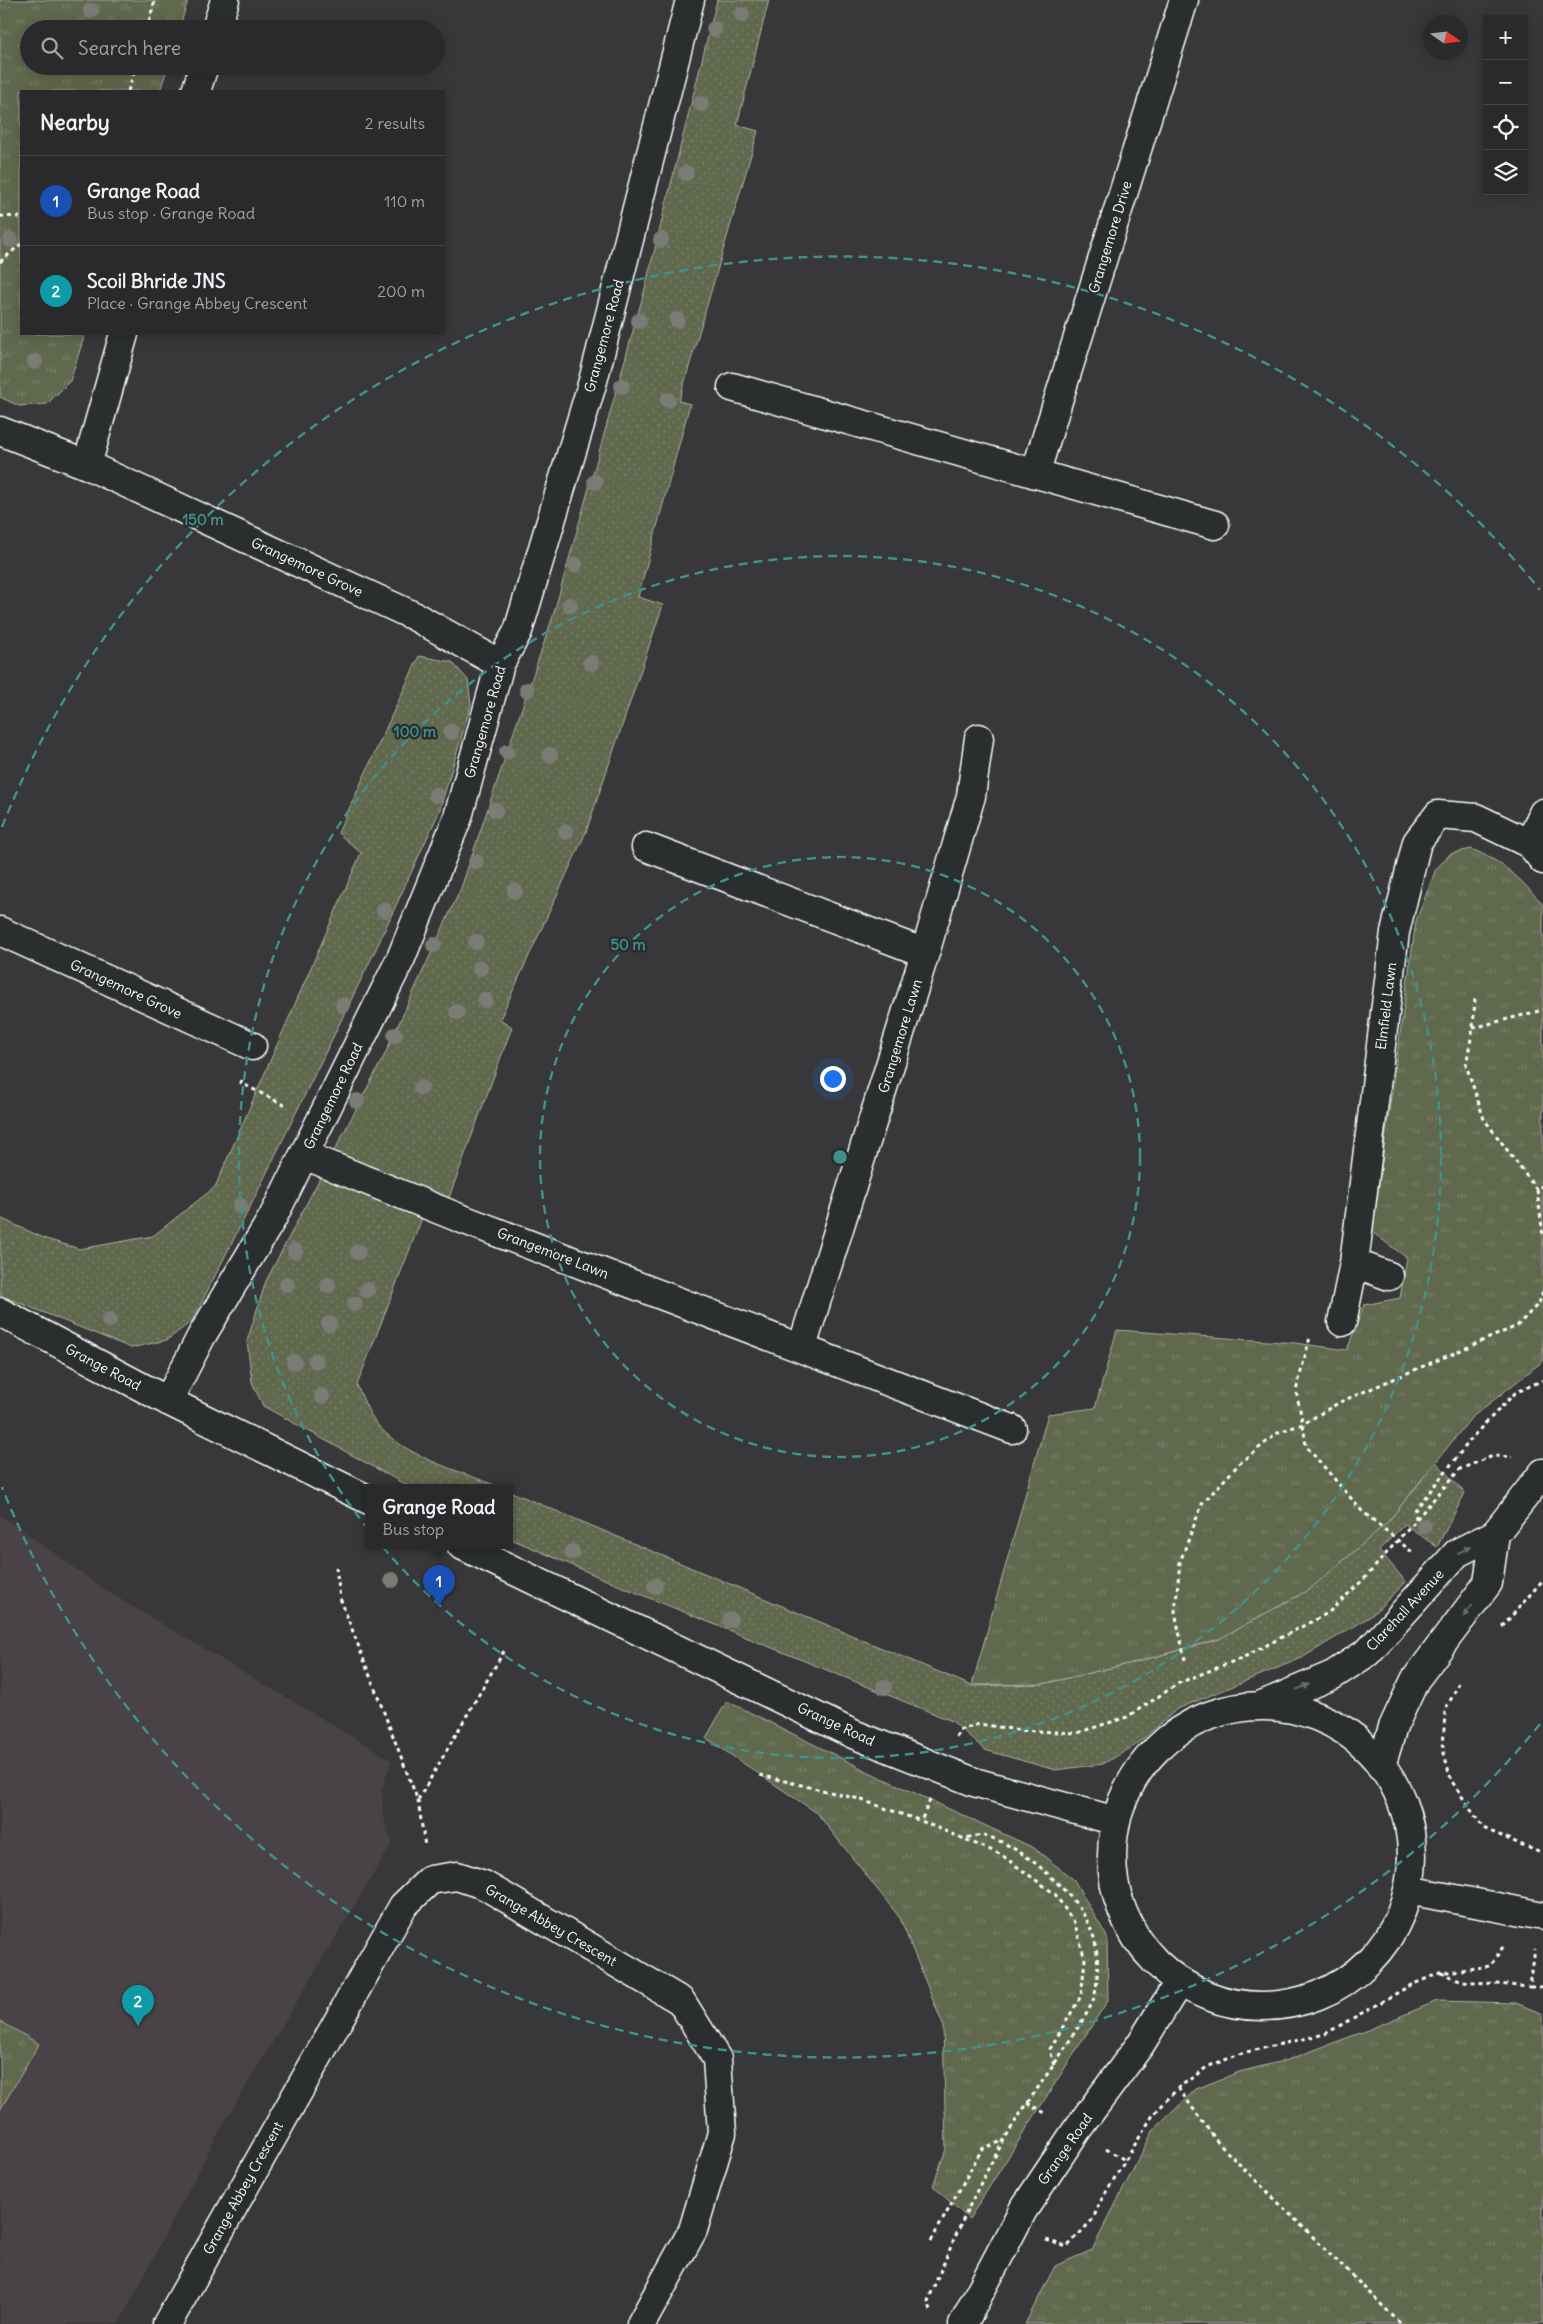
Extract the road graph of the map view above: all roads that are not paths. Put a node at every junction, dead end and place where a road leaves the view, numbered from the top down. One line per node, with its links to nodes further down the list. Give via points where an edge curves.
1 (225, 0): 4 (street)
2 (690, 0): 13 (street, Grangemore Road, via 593,381 518,630)
3 (1184, 0): 11 (street, Grangemore Drive)
4 (219, 20)
5 (201, 75): 6 (street)
6 (196, 90)
7 (124, 335): 10 (street)
8 (732, 387): 11 (street)
9 (0, 431): 10 (street, Grangemore Grove)
10 (87, 465): 13 (street, Grangemore Grove, via 414,616)
11 (1035, 474): 12 (street)
12 (1215, 525)
13 (500, 664): 21 (street, Grangemore Road, via 458,817 401,958)
14 (979, 738): 19 (street, Grangemore Lawn, via 972,796)
15 (1543, 813): 17 (street)
16 (646, 847): 19 (street)
17 (1536, 852): 22 (street, Elmfield Lawn, via 1476,818 1438,815 1417,842 1395,932)
18 (0, 931): 20 (street, Grangemore Grove)
19 (925, 953): 26 (street, Grangemore Lawn)
20 (252, 1046)
21 (304, 1155): 26 (street, Grangemore Lawn); 27 (street, Grangemore Road, via 273,1217 201,1337)
22 (1354, 1263): 23 (street); 25 (street, Elmfield Lawn)
23 (1389, 1276)
24 (0, 1312): 27 (street, Grange Road)
25 (1342, 1322)
26 (802, 1347): 28 (street, Grangemore Lawn)
27 (168, 1401): 30 (street, Grange Road)
28 (1012, 1429)
29 (1543, 1473): 31 (street, Clarehall Avenue)
30 (365, 1498)
31 (1495, 1534): 33 (street, Clarehall Avenue, one-way to 31, via 1332,1674 1368,1652 1457,1553); 34 (street, one-way to 34, via 1488,1583 1415,1680 1393,1727)
32 (468, 1549): 35 (street, Grange Road, via 854,1734 974,1782)
33 (1258, 1706): 34 (street, via 1289,1707 1332,1722 1372,1752); 35 (street, via 1244,1706 1200,1718 1162,1743 1133,1778)
34 (1381, 1766): 36 (street, via 1399,1793 1412,1841)
35 (1116, 1820): 38 (street, via 1111,1857 1117,1894 1130,1928 1152,1958)
36 (1408, 1890): 37 (street); 38 (street, via 1390,1935 1358,1971 1317,1996 1270,2006 1223,2001)
37 (1535, 1915)
38 (1180, 1982): 41 (street, Grange Road, via 1140,2045 1023,2210)
39 (168, 2324): 40 (street, Grange Abbey Crescent, via 403,1906 430,1880 457,1876 484,1886 681,2001 717,2059 722,2133 693,2230)
40 (641, 2324)
41 (963, 2324)

